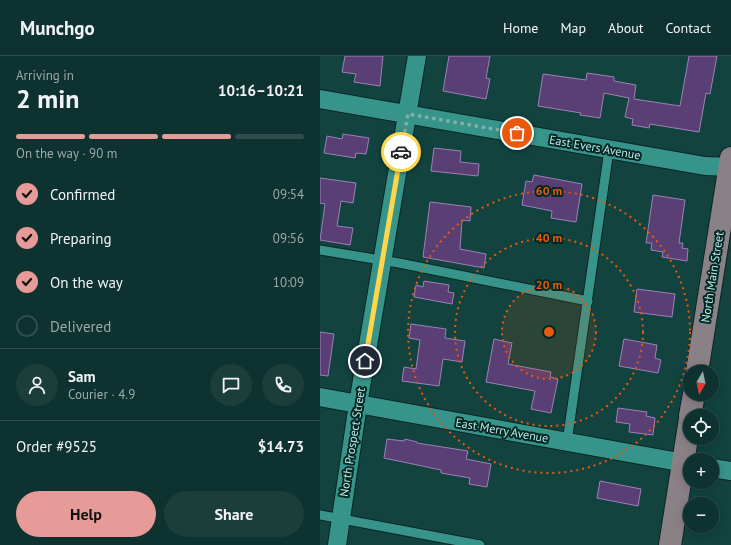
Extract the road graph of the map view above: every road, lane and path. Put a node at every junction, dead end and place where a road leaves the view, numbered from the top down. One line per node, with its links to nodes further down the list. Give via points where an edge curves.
1 (416, 56): 3 (street, North Prospect Street)
2 (320, 99): 3 (street, East Evers Avenue)
3 (408, 114): 4 (street, East Evers Avenue); 7 (street, North Prospect Street)
4 (610, 150): 5 (street, East Evers Avenue, via 705,166); 8 (lane)
5 (730, 164): 9 (main road, North Main Street)
6 (320, 250): 7 (lane)
7 (382, 260): 8 (lane); 11 (street, North Prospect Street)
8 (588, 301): 12 (lane)
9 (698, 365)
10 (320, 397): 11 (street, East Merry Avenue)
11 (358, 404): 12 (street, East Merry Avenue); 18 (street, North Prospect Street)
12 (567, 442): 13 (street, East Merry Avenue)
13 (683, 462)
14 (719, 469): 15 (street)
15 (731, 471)
16 (683, 482): 21 (main road)
17 (320, 515): 18 (lane)
18 (341, 518): 19 (street, North Prospect Street); 20 (lane)
19 (336, 545)
20 (480, 545)
21 (670, 545)

